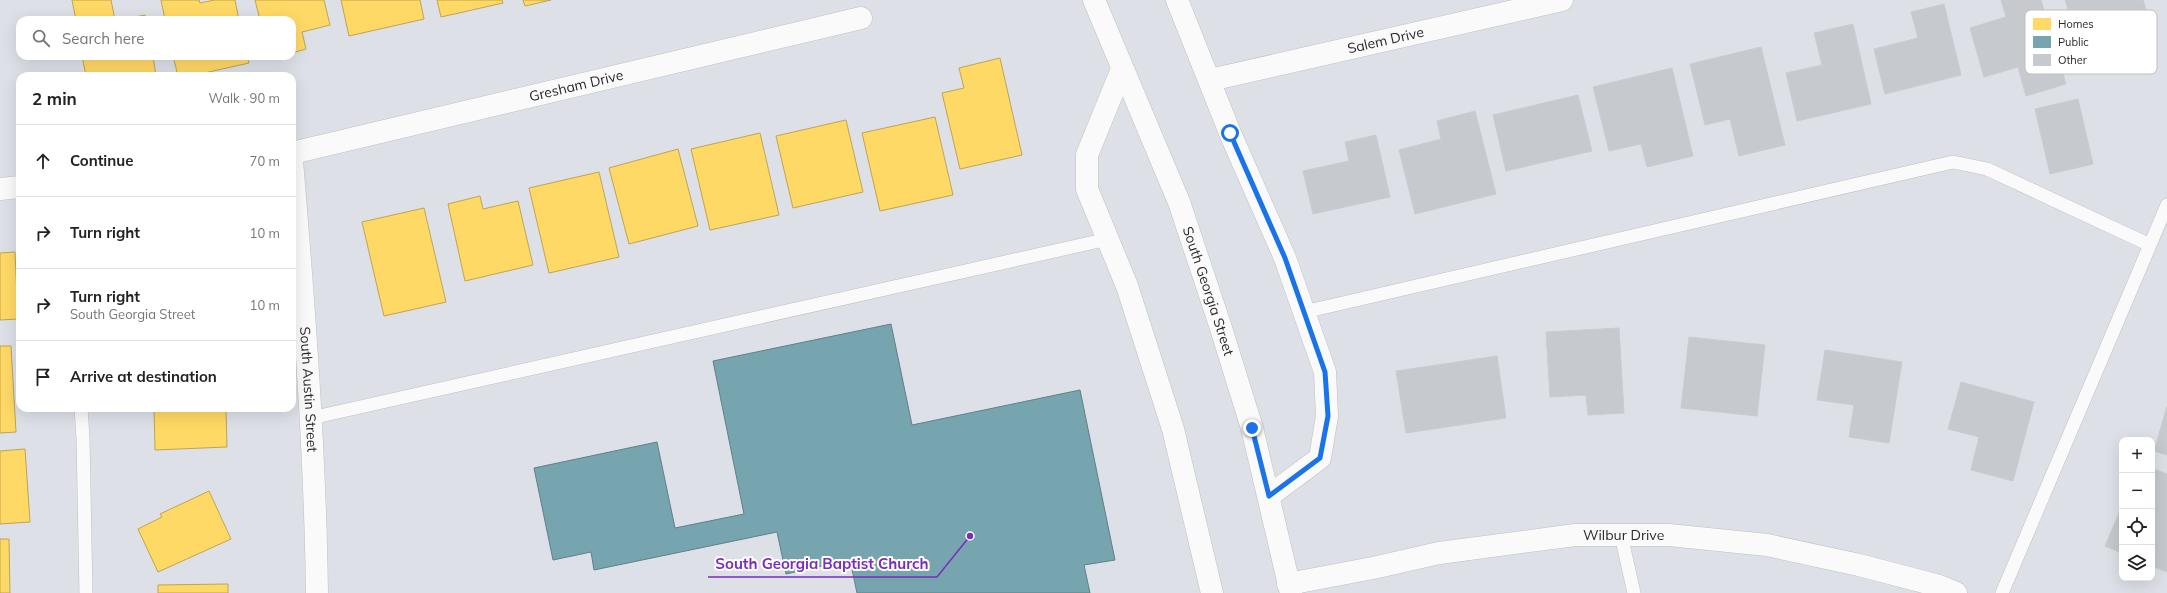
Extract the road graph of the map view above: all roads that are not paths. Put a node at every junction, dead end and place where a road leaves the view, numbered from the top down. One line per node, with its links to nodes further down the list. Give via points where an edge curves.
1 (1094, 0): 5 (street, South Georgia Street)
2 (1177, 0): 6 (street)
3 (1562, 0): 6 (street, Salem Drive)
4 (861, 18): 7 (street, Gresham Drive)
5 (1122, 69): 12 (street, via 1087,155 1087,188); 17 (street, South Georgia Street, via 1179,202 1252,428)
6 (1210, 80): 14 (street, via 1230,133 1285,258)
7 (296, 152)
8 (16, 187): 9 (street)
9 (0, 189)
10 (2167, 205): 13 (lane)
11 (296, 208): 16 (street, South Austin Street)
12 (1108, 239): 16 (lane); 23 (street, via 1127,286 1173,429)
13 (2150, 245): 14 (lane, via 1987,169 1953,162); 25 (lane)
14 (1304, 312): 17 (street, via 1325,372 1328,416 1320,458)
15 (81, 412): 21 (lane)
16 (311, 418): 22 (street, South Austin Street)
17 (1269, 496): 19 (street, South Georgia Street)
18 (1621, 535): 19 (street, Wilbur Drive, via 1575,535 1439,553); 20 (street, Wilbur Drive, via 1669,535 1767,545 1859,565); 24 (lane)
19 (1289, 588)
20 (1945, 591)
21 (86, 593)
22 (317, 593)
23 (1212, 593)
24 (1634, 593)
25 (2002, 593)

